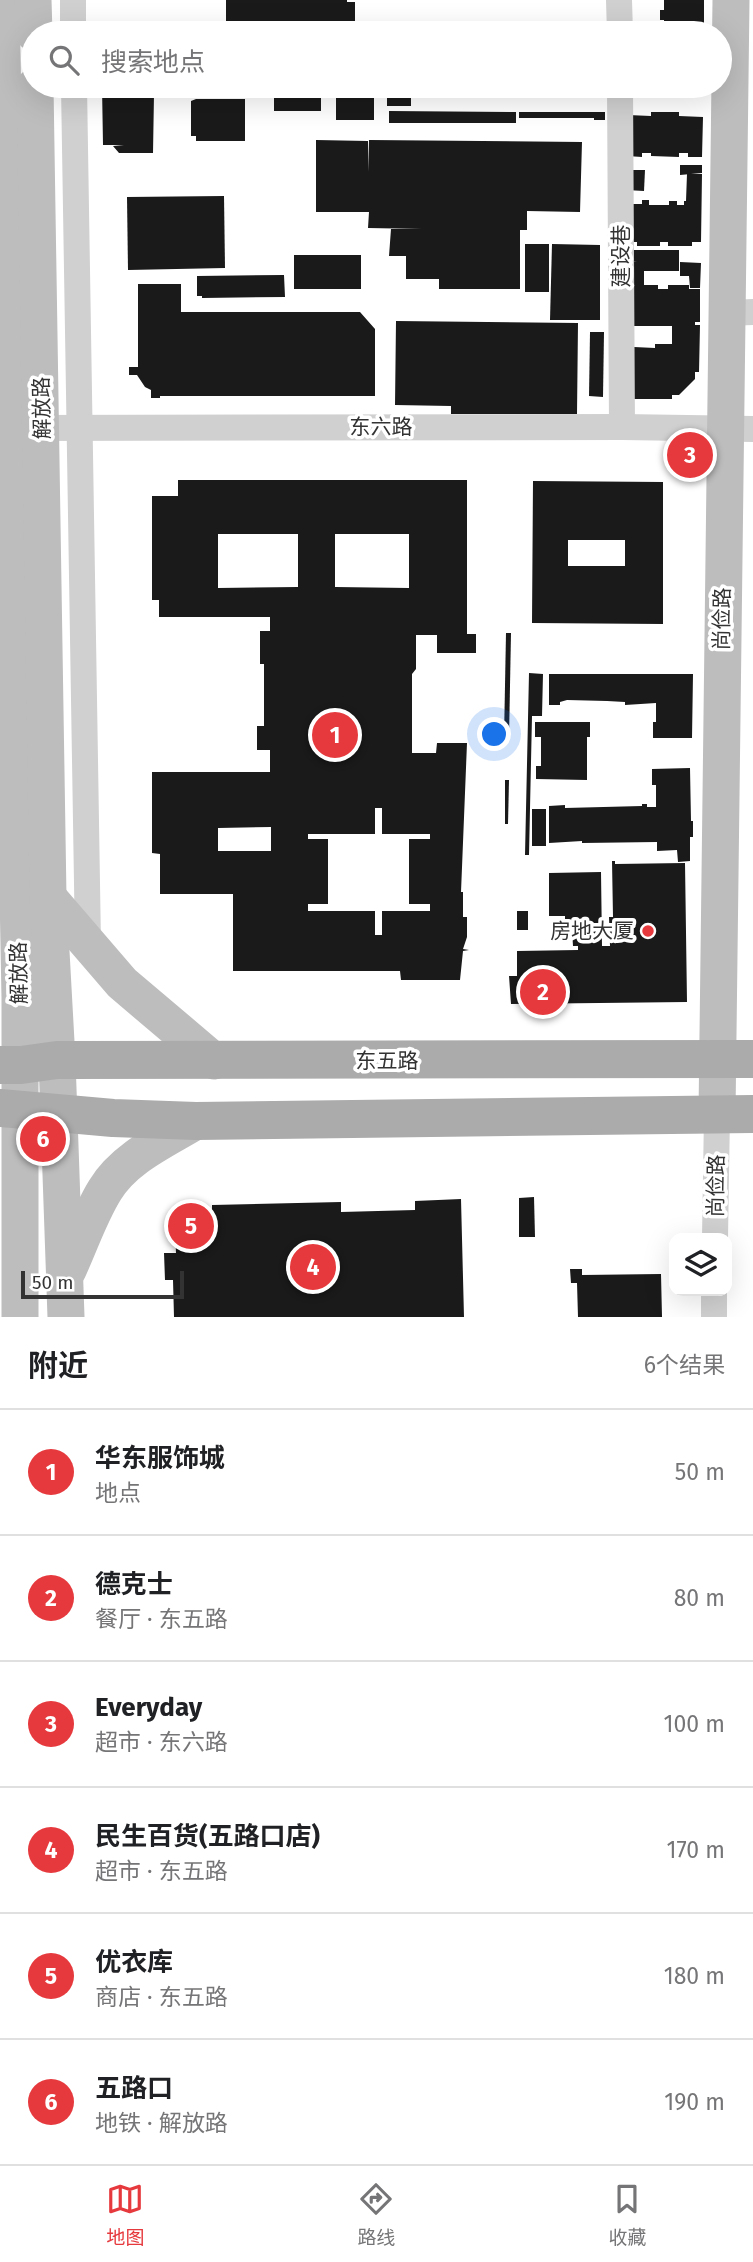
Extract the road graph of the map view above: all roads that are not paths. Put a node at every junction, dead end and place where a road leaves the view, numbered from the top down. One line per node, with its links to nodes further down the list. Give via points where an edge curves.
1 (1, 0): 17 (main road, 解放路)
2 (33, 0): 6 (main road)
3 (73, 0): 7 (street)
4 (620, 0): 8 (street)
5 (731, 0): 9 (main road, 尚俭路)
6 (34, 21)
7 (73, 21)
8 (620, 21)
9 (732, 21)
10 (732, 35): 14 (main road, 尚俭路)
11 (34, 98): 17 (main road, 解放路)
12 (74, 98): 15 (street)
13 (620, 98): 16 (street, 建设巷)
14 (740, 313): 18 (main road, 尚俭路)
15 (80, 427): 16 (street, 东六路); 17 (street, 东六路); 20 (street)
16 (622, 427): 18 (street, 东六路)
17 (17, 428): 19 (main road, 解放路)
18 (739, 429): 21 (main road, 尚俭路)
19 (22, 904): 20 (main road); 23 (main road, 解放路)
20 (88, 944): 22 (main road, via 122,983)
21 (734, 1058): 22 (main road, 东五路); 26 (main road, 尚俭路)
22 (214, 1061): 23 (main road, 东五路)
23 (26, 1063): 24 (main road, 解放路); 25 (main road, 解放路)
24 (11, 1108): 25 (main road); 32 (main road, 解放路)
25 (59, 1112): 27 (main road); 30 (main road, 解放路)
26 (735, 1114): 27 (main road); 28 (street, 尚俭路)
27 (196, 1121): 30 (main road, via 135,1158 116,1176 105,1190)
28 (716, 1233)
29 (0, 1245): 32 (main road)
30 (65, 1277): 33 (main road, 解放路)
31 (714, 1296): 34 (street)
32 (21, 1301)
33 (66, 1317)
34 (714, 1317)

